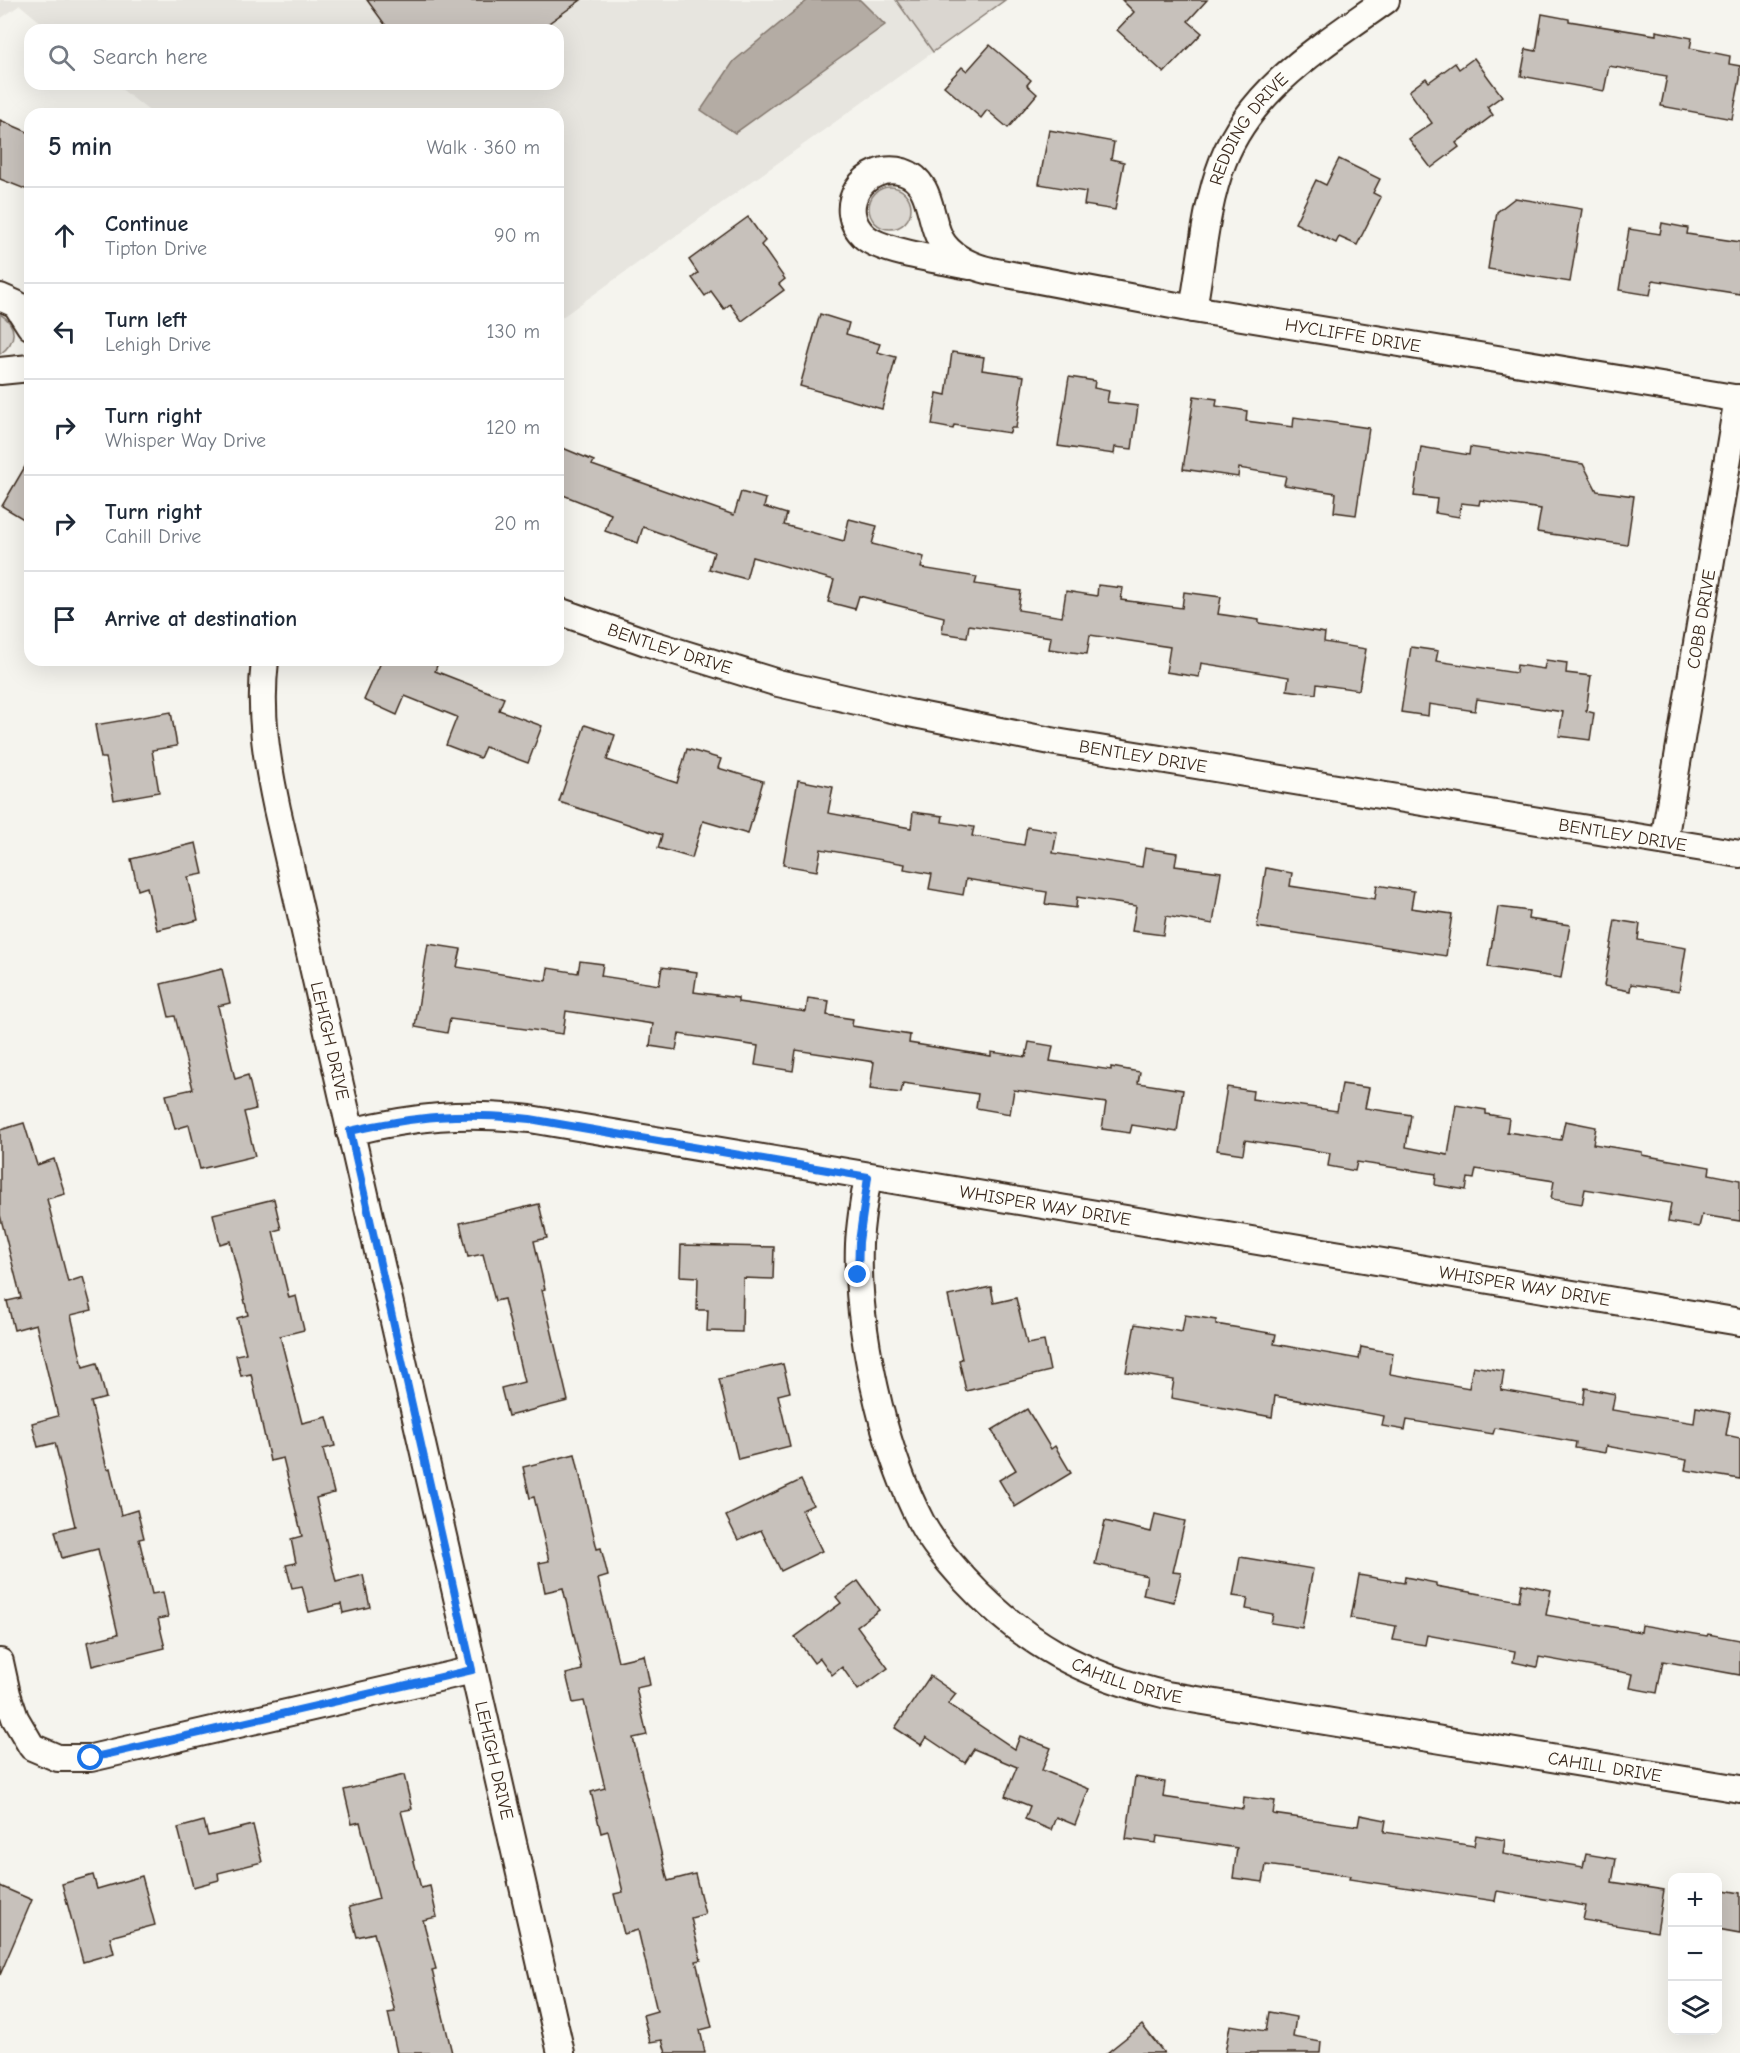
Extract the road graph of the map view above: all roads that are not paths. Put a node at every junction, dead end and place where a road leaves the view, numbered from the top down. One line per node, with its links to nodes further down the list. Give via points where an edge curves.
1 (1386, 0): 4 (street, REDDING DRIVE, via 1296,67 1264,96 1232,142 1213,197)
2 (970, 266): 2 (street, HYCLIFFE DRIVE, via 886,247 866,238 857,229 852,215 851,202 857,188 879,171 905,173 918,181 925,191 937,233 945,246); 4 (street, HYCLIFFE DRIVE)
3 (0, 297): 5 (street, via 16,304)
4 (1193, 309): 8 (street, HYCLIFFE DRIVE)
5 (24, 317)
6 (24, 369): 7 (street)
7 (0, 371)
8 (1739, 399): 11 (street, COBB DRIVE)
9 (564, 613): 11 (street, BENTLEY DRIVE, via 777,683 909,713 1056,742)
10 (265, 666): 13 (street, LEHIGH DRIVE, via 261,713 268,768)
11 (1664, 841): 12 (street, BENTLEY DRIVE)
12 (1740, 854)
13 (350, 1131): 14 (street, WHISPER WAY DRIVE, via 421,1118 494,1115); 17 (street, LEHIGH DRIVE)
14 (868, 1177): 15 (street, WHISPER WAY DRIVE); 18 (street, CAHILL DRIVE, via 858,1275 861,1315 887,1439 922,1524 949,1562 1016,1629 1092,1672 1167,1695)
15 (1740, 1322)
16 (0, 1662): 17 (street, via 15,1718 32,1747 58,1758 91,1758)
17 (472, 1670): 19 (street, LEHIGH DRIVE)
18 (1740, 1789)
19 (561, 2053)

